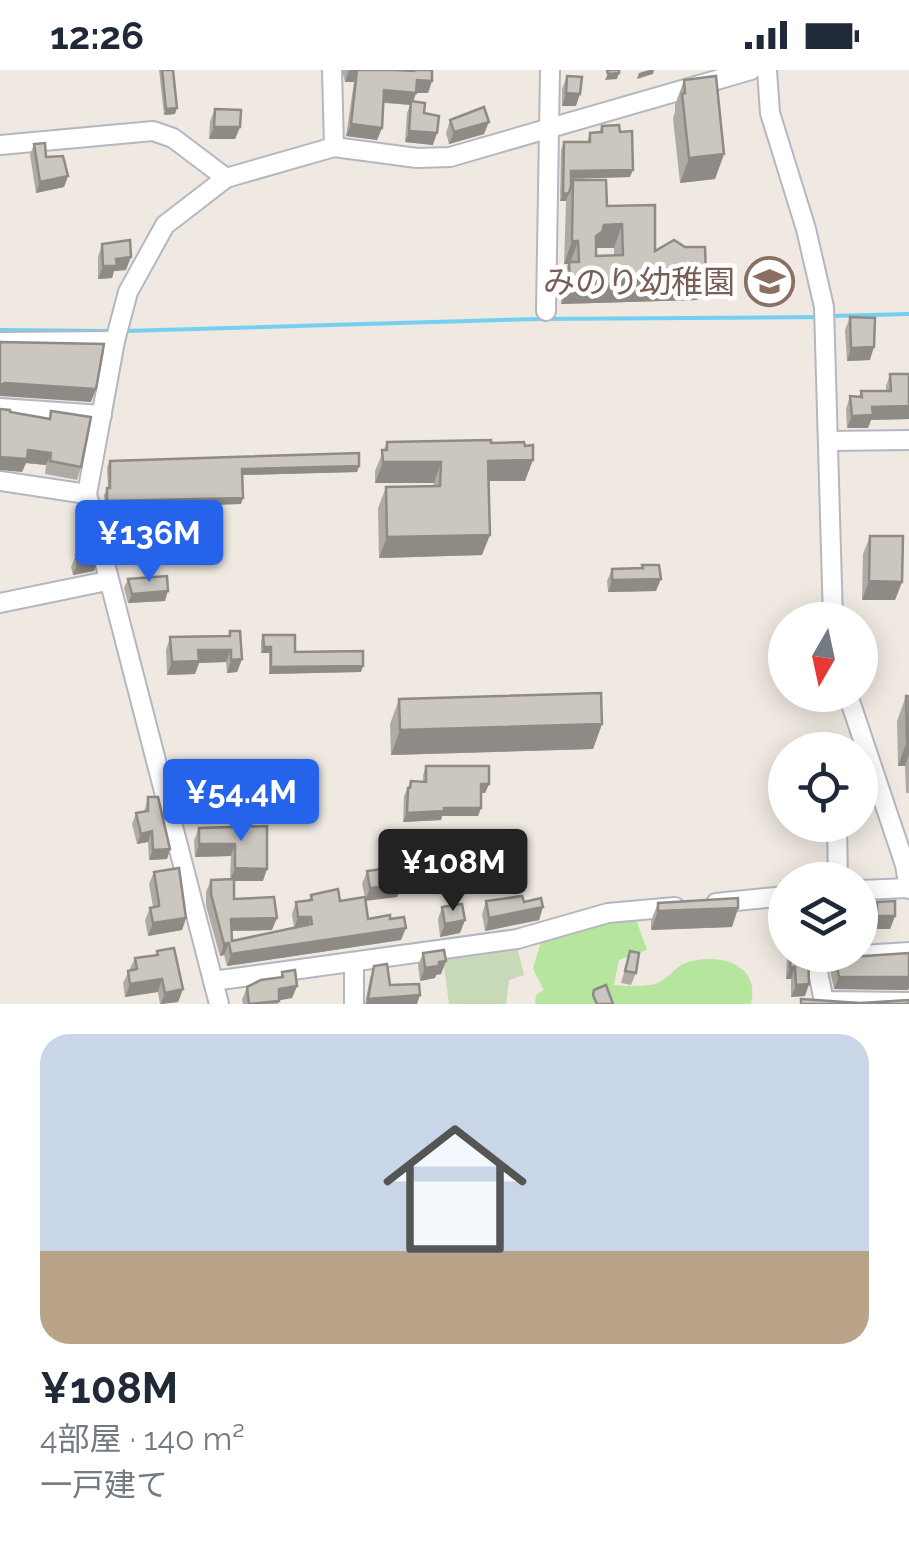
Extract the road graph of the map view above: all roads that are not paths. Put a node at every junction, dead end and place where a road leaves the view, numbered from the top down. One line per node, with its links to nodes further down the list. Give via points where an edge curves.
1 (332, 70): 7 (street)
2 (550, 70): 5 (street)
3 (751, 70): 5 (street)
4 (767, 70): 15 (street, via 770,114 825,318)
5 (550, 130): 7 (street, via 438,159); 9 (street)
6 (0, 145): 8 (street, via 153,132 173,138)
7 (334, 147): 8 (street)
8 (226, 178): 11 (street, via 165,225 128,292)
9 (546, 311)
10 (0, 342): 11 (street)
11 (115, 342): 13 (street)
12 (0, 408): 13 (street)
13 (102, 415): 17 (street)
14 (909, 440): 15 (street)
15 (829, 441): 19 (street)
16 (0, 481): 17 (street)
17 (87, 494): 18 (street)
18 (107, 582): 20 (street); 27 (street)
19 (833, 602)
20 (0, 603)
21 (878, 795): 22 (street)
22 (909, 888): 23 (street)
23 (878, 889)
24 (768, 898): 26 (street, via 608,914 516,939)
25 (909, 952): 28 (street, via 815,958 824,1001)
26 (354, 963): 27 (street); 30 (street)
27 (212, 981): 29 (street)
28 (909, 1002)
29 (219, 1004)
30 (354, 1004)

